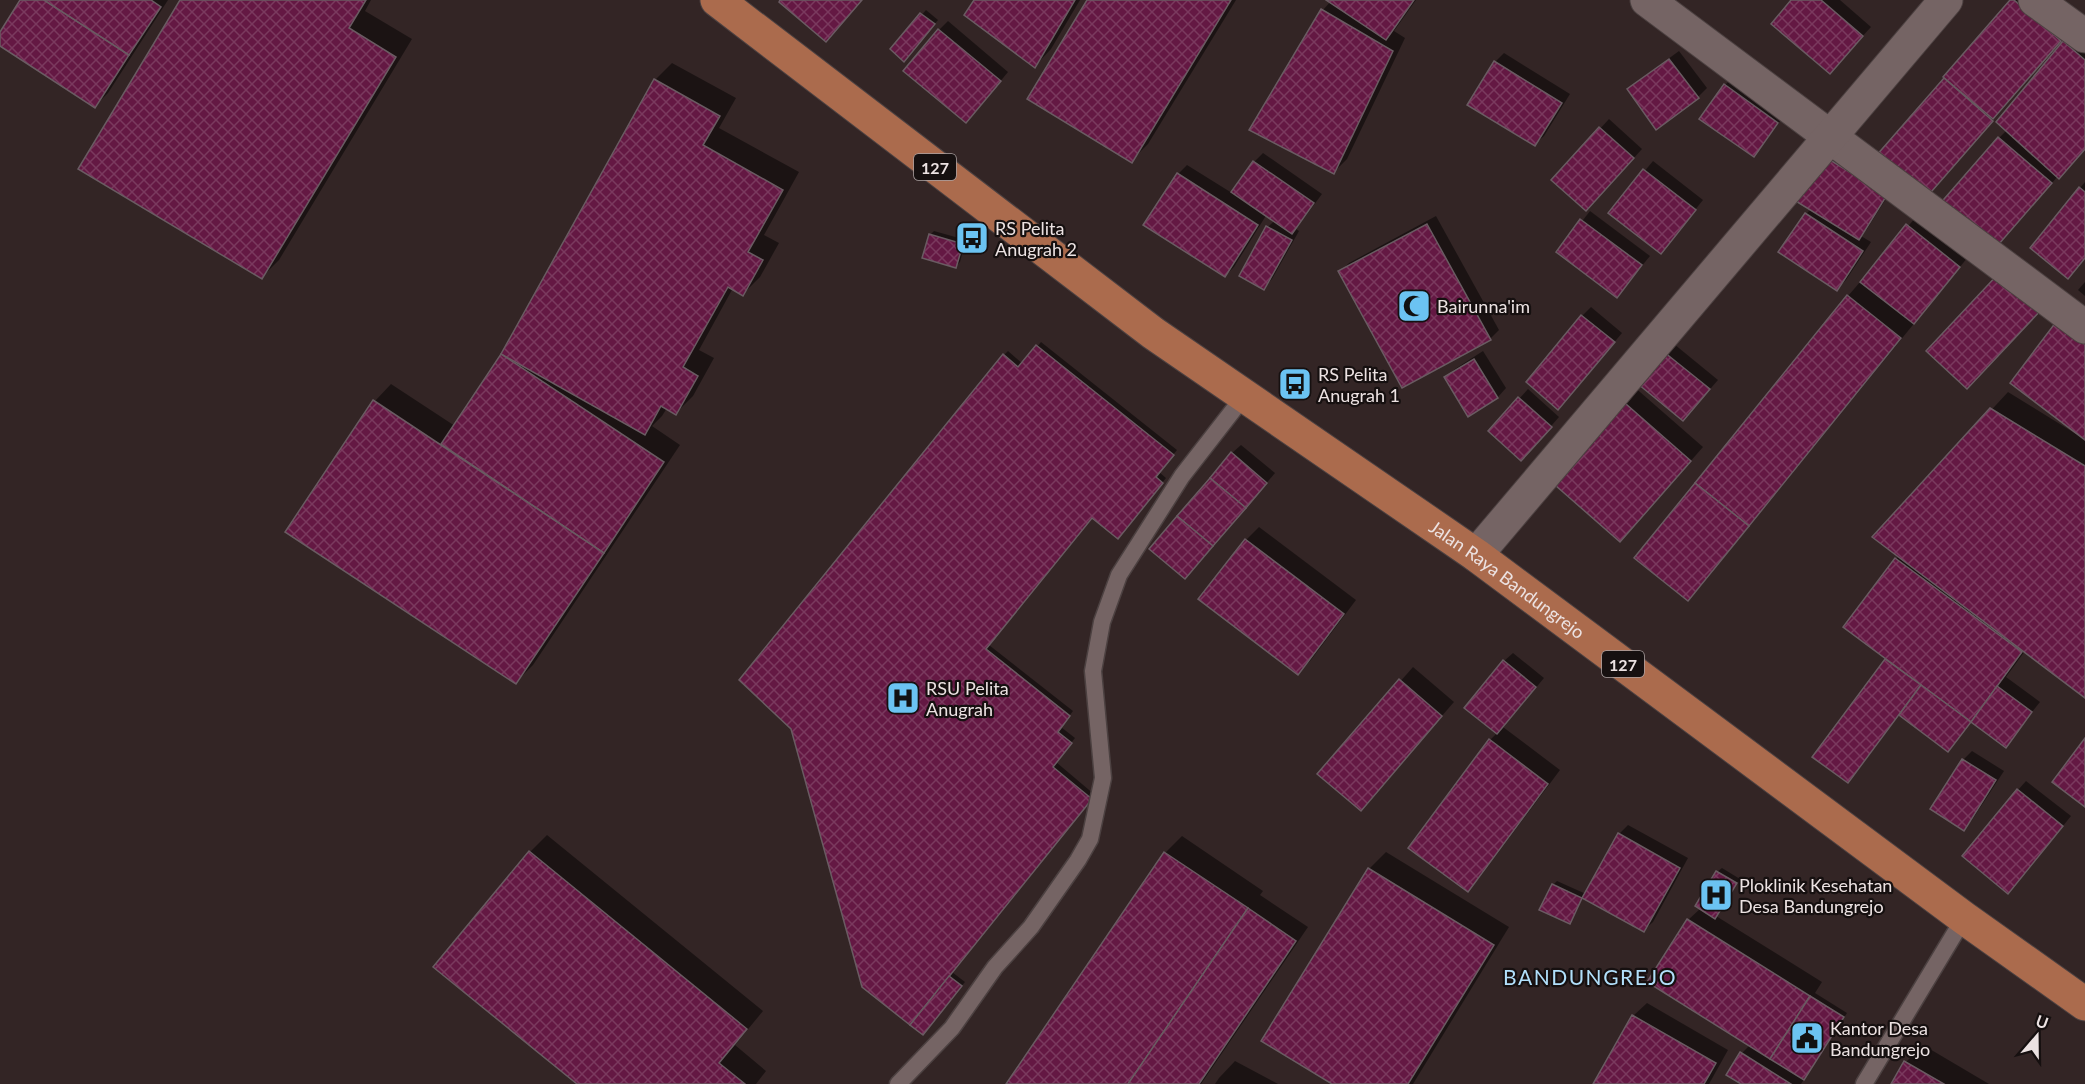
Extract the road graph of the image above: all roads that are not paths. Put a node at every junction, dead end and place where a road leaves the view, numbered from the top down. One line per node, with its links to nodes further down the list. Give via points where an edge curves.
1 (717, 0): 8 (main road, Jalan Raya Bandungrejo / 127, via 1153,333)
2 (1647, 0): 6 (street)
3 (1946, 0): 6 (street)
4 (2035, 0): 5 (street)
5 (2085, 36)
6 (1830, 136): 7 (street); 9 (street)
7 (2085, 327)
8 (1245, 395): 9 (main road, Jalan Raya Bandungrejo / 127); 12 (lane, via 1182,476 1125,565 1102,622 1093,671 1103,778 1090,839 1031,927 995,967 952,1028)
9 (1476, 555): 10 (main road, Jalan Raya Bandungrejo / 127)
10 (1964, 918): 11 (main road, Jalan Raya Bandungrejo / 127); 13 (lane)
11 (2085, 1004)
12 (897, 1084)
13 (1864, 1084)

